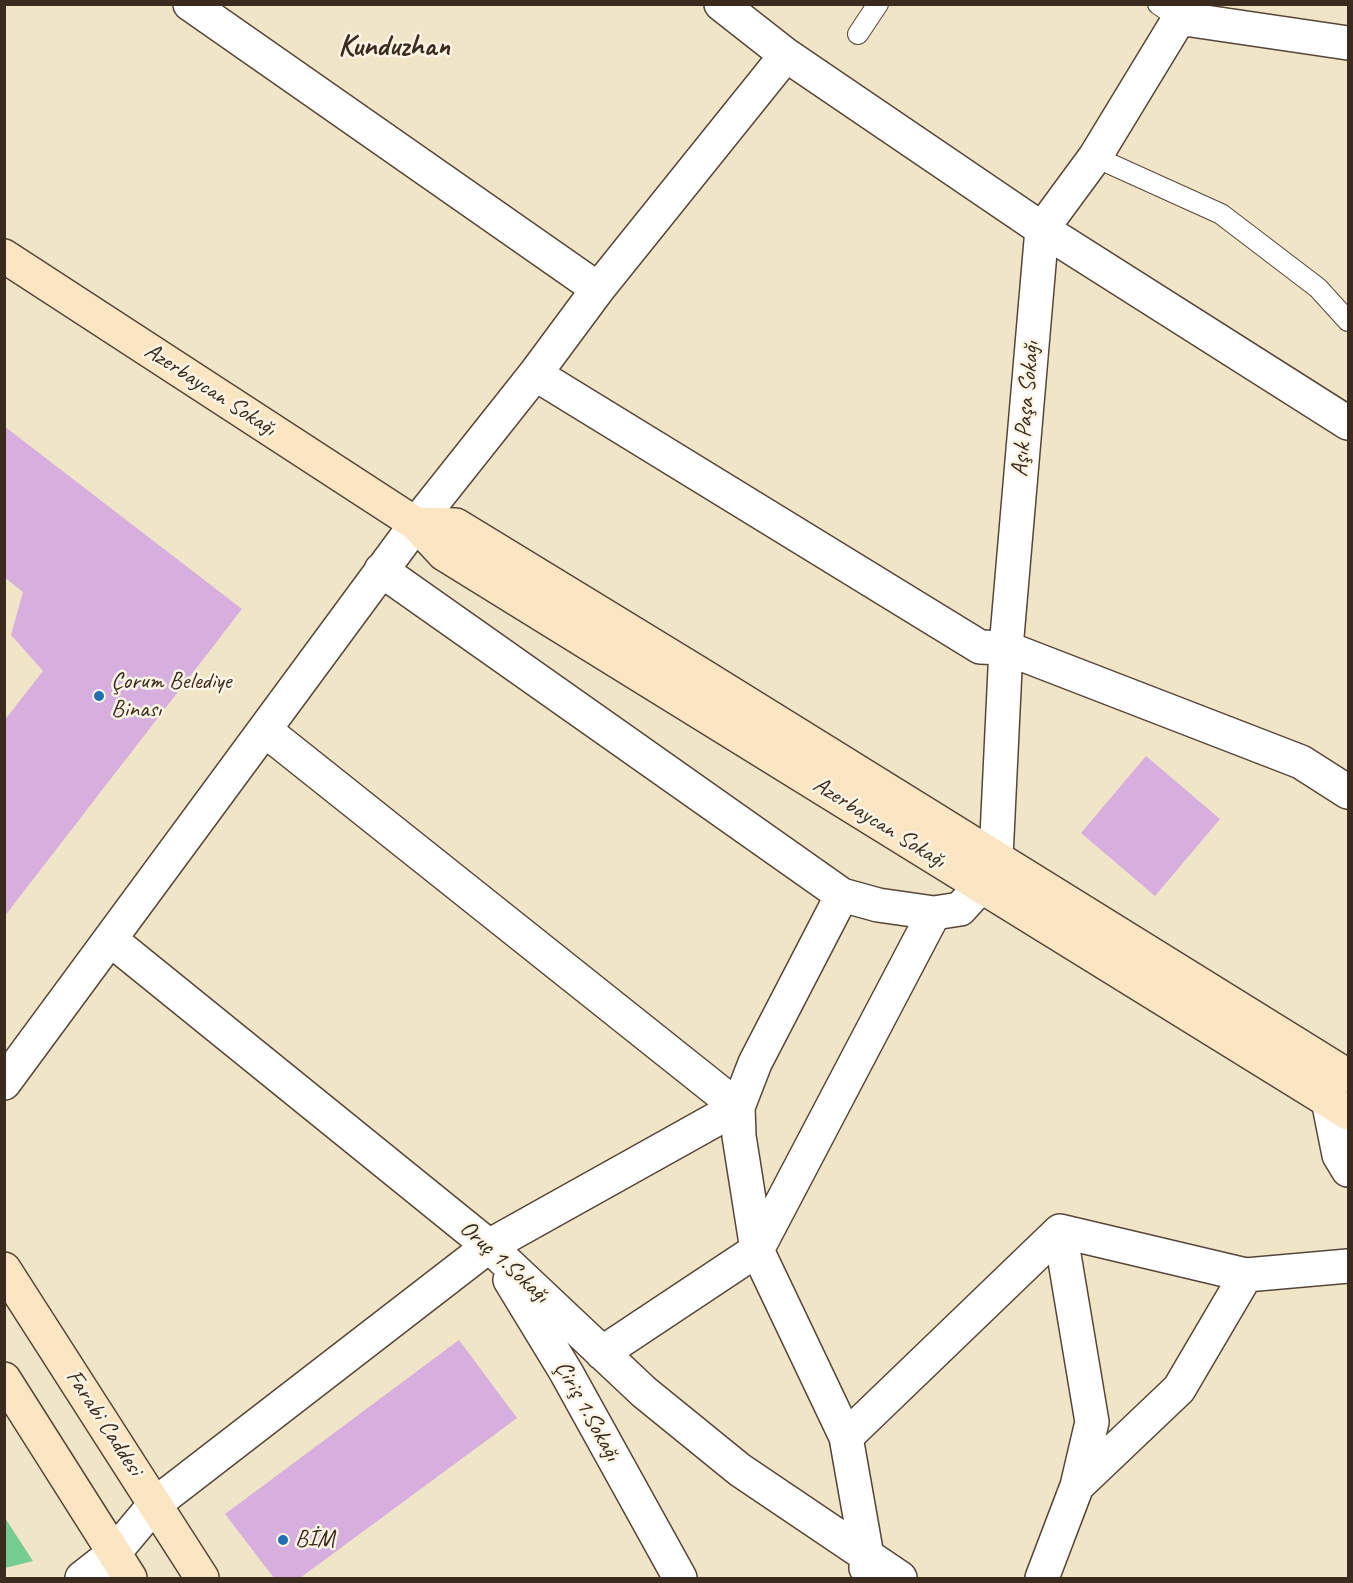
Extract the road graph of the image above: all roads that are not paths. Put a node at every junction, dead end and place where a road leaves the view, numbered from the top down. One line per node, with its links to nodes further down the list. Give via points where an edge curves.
1 (190, 4): 11 (street)
2 (722, 4): 7 (street)
3 (878, 4): 5 (lane)
4 (1174, 9): 6 (street); 8 (street)
5 (858, 34)
6 (1348, 43)
7 (786, 55): 9 (street); 11 (street)
8 (1095, 157): 9 (street); 12 (lane, via 1221,214 1318,288)
9 (1042, 229): 14 (street); 17 (street, Aşık Paşa Sokağı)
10 (4, 256): 15 (street, Azerbaycan Sokağı)
11 (598, 289): 13 (street)
12 (1348, 321)
13 (535, 374): 15 (street); 17 (street, via 980,647)
14 (1348, 423)
15 (416, 524): 16 (street); 22 (street, Azerbaycan Sokağı, via 456,525); 23 (street, Azerbaycan Sokağı, via 444,554)
16 (381, 570): 18 (street); 24 (street)
17 (1006, 648): 19 (street); 22 (street, Aşık Paşa Sokağı)
18 (266, 731): 26 (street); 29 (street)
19 (1301, 762): 20 (street); 21 (street)
20 (1348, 768)
21 (1348, 792)
22 (996, 857): 23 (street); 28 (street, Azerbaycan Sokağı)
23 (981, 886): 25 (street, via 960,909); 28 (street, Azerbaycan Sokağı)
24 (842, 895): 25 (street, via 878,905); 29 (street, via 754,1064)
25 (934, 912): 33 (street)
26 (111, 940): 27 (street); 32 (street, Oruç 1.Sokağı)
27 (4, 1083)
28 (1342, 1096): 30 (street, via 1339,1155)
29 (738, 1107): 32 (street); 33 (street)
30 (1348, 1170)
31 (1060, 1231): 36 (street); 39 (street); 40 (street, via 1092,1422)
32 (489, 1245): 37 (street, Oruç 1.Sokağı); 41 (street); 46 (street, Çiriş 1.Sokağı, via 566,1372)
33 (757, 1250): 37 (street); 39 (street)
34 (1348, 1266): 36 (street)
35 (4, 1269): 41 (street, Farabi Caddesi)
36 (1246, 1275): 40 (street, via 1179,1389)
37 (602, 1353): 43 (street, Oruç 1.Sokağı, via 740,1470)
38 (4, 1379): 42 (street)
39 (846, 1437): 43 (street)
40 (1077, 1486): 48 (street)
41 (155, 1504): 42 (street); 45 (street, Farabi Caddesi)
42 (122, 1566): 44 (street)
43 (866, 1567): 47 (street, Oruç 1.Sokağı)
44 (82, 1578)
45 (202, 1578)
46 (680, 1578)
47 (900, 1578)
48 (1042, 1578)

